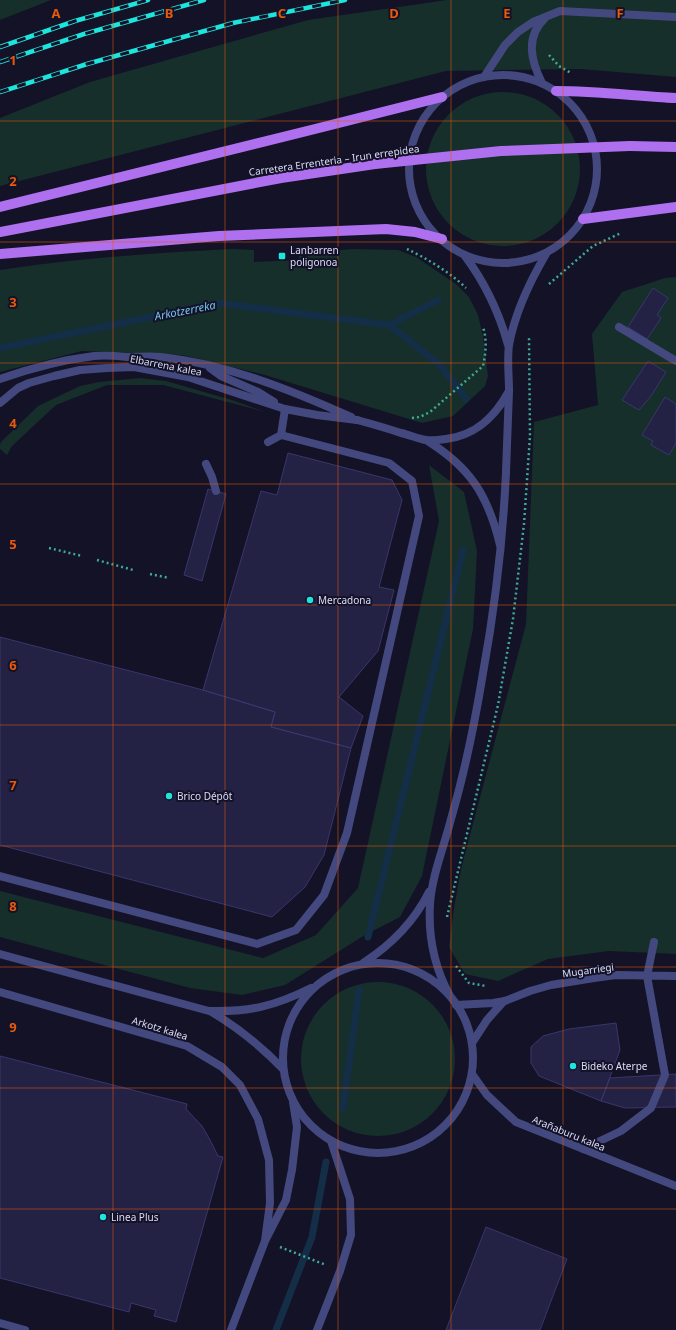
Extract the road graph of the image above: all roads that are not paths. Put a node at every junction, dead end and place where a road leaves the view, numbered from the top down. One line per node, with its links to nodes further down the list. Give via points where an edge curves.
1 (549, 14): 2 (street, via 560,11); 3 (street, via 518,32 505,45); 4 (street, via 537,29 531,47 532,59)
2 (676, 18)
3 (484, 77): 4 (street, via 523,77); 6 (street, via 462,84)
4 (542, 84): 5 (street)
5 (556, 91): 7 (main road); 11 (street, via 576,110 595,147 597,175 591,204)
6 (442, 97): 9 (main road); 13 (street, via 420,123 413,138 408,172 410,189 416,205 424,220)
7 (676, 98)
8 (676, 146): 12 (main road, Carretera Errenteria – Irun errepidea, bridge, via 501,152 375,164 281,178)
9 (0, 207)
10 (676, 207): 11 (main road)
11 (584, 219): 15 (street, via 567,239)
12 (0, 232)
13 (442, 239): 14 (main road, via 386,229 219,236); 16 (street)
14 (0, 254)
15 (546, 254): 16 (street, via 527,261 506,264 485,262); 18 (street, via 521,303 513,325)
16 (465, 256): 18 (street, via 495,304)
17 (619, 327): 19 (street)
18 (509, 348): 22 (street)
19 (676, 361)
20 (206, 365): 21 (street, Elbarrena kalea, via 160,357 96,356 33,368); 24 (street, Elbarrena kalea, via 221,376 258,392); 25 (street, Elbarrena kalea, via 253,378 318,402)
21 (0, 379)
22 (509, 391): 27 (street, Elbarrena kalea, via 490,418 477,428 453,438); 31 (street)
23 (0, 403): 24 (street, Elbarrena kalea, via 18,388 54,376 87,370 134,367 188,378)
24 (285, 409): 25 (street, Elbarrena kalea, via 317,416); 26 (street)
25 (357, 420): 27 (street, Elbarrena kalea)
26 (280, 435): 28 (street); 32 (street, via 389,463 412,481 419,516 347,832 324,895 296,930 257,944)
27 (425, 440): 31 (street, Elbarrena kalea, via 461,466 475,484 487,503)
28 (268, 442)
29 (206, 464): 30 (street)
30 (216, 491)
31 (501, 546): 33 (street, via 483,674 468,751)
32 (0, 876)
33 (433, 884): 36 (street, via 415,916 403,931 390,944); 41 (street, via 430,904 431,943 441,980)
34 (654, 942): 37 (street)
35 (0, 954): 44 (street)
36 (361, 964): 39 (street, via 344,968); 41 (street, via 381,962 400,965 436,982)
37 (647, 976): 38 (street, Mugarriegi); 42 (street, Mugarriegi, via 616,975 571,981 530,991); 50 (street, via 665,1075 651,1108 621,1131)
38 (676, 976)
39 (314, 986): 44 (street, via 290,999 266,1006 234,1011); 46 (street, via 295,1010 284,1039)
40 (0, 992): 52 (street, Arkotz kalea, via 187,1046 222,1067 240,1085 258,1119 269,1160 270,1202)
41 (450, 996): 43 (street)
42 (505, 1001): 43 (street, Mugarriegi); 45 (street, Mugarriegi)
43 (456, 1004): 45 (street)
44 (210, 1011): 46 (street, via 249,1037)
45 (472, 1043): 47 (street)
46 (283, 1069): 48 (street)
47 (472, 1074): 49 (street, via 459,1108 435,1134 419,1144 402,1150 366,1152); 50 (street, Arañaburu kalea, via 488,1095 516,1122)
48 (294, 1102): 49 (street, via 303,1117); 52 (street, Arkotz kalea, via 297,1127 286,1200)
49 (331, 1141): 56 (street, via 350,1199 352,1235)
50 (583, 1149): 51 (street, Arañaburu kalea)
51 (676, 1186)
52 (265, 1241): 55 (street, Arkotz kalea)
53 (0, 1323): 54 (street)
54 (25, 1330)
55 (232, 1330)
56 (317, 1330)

